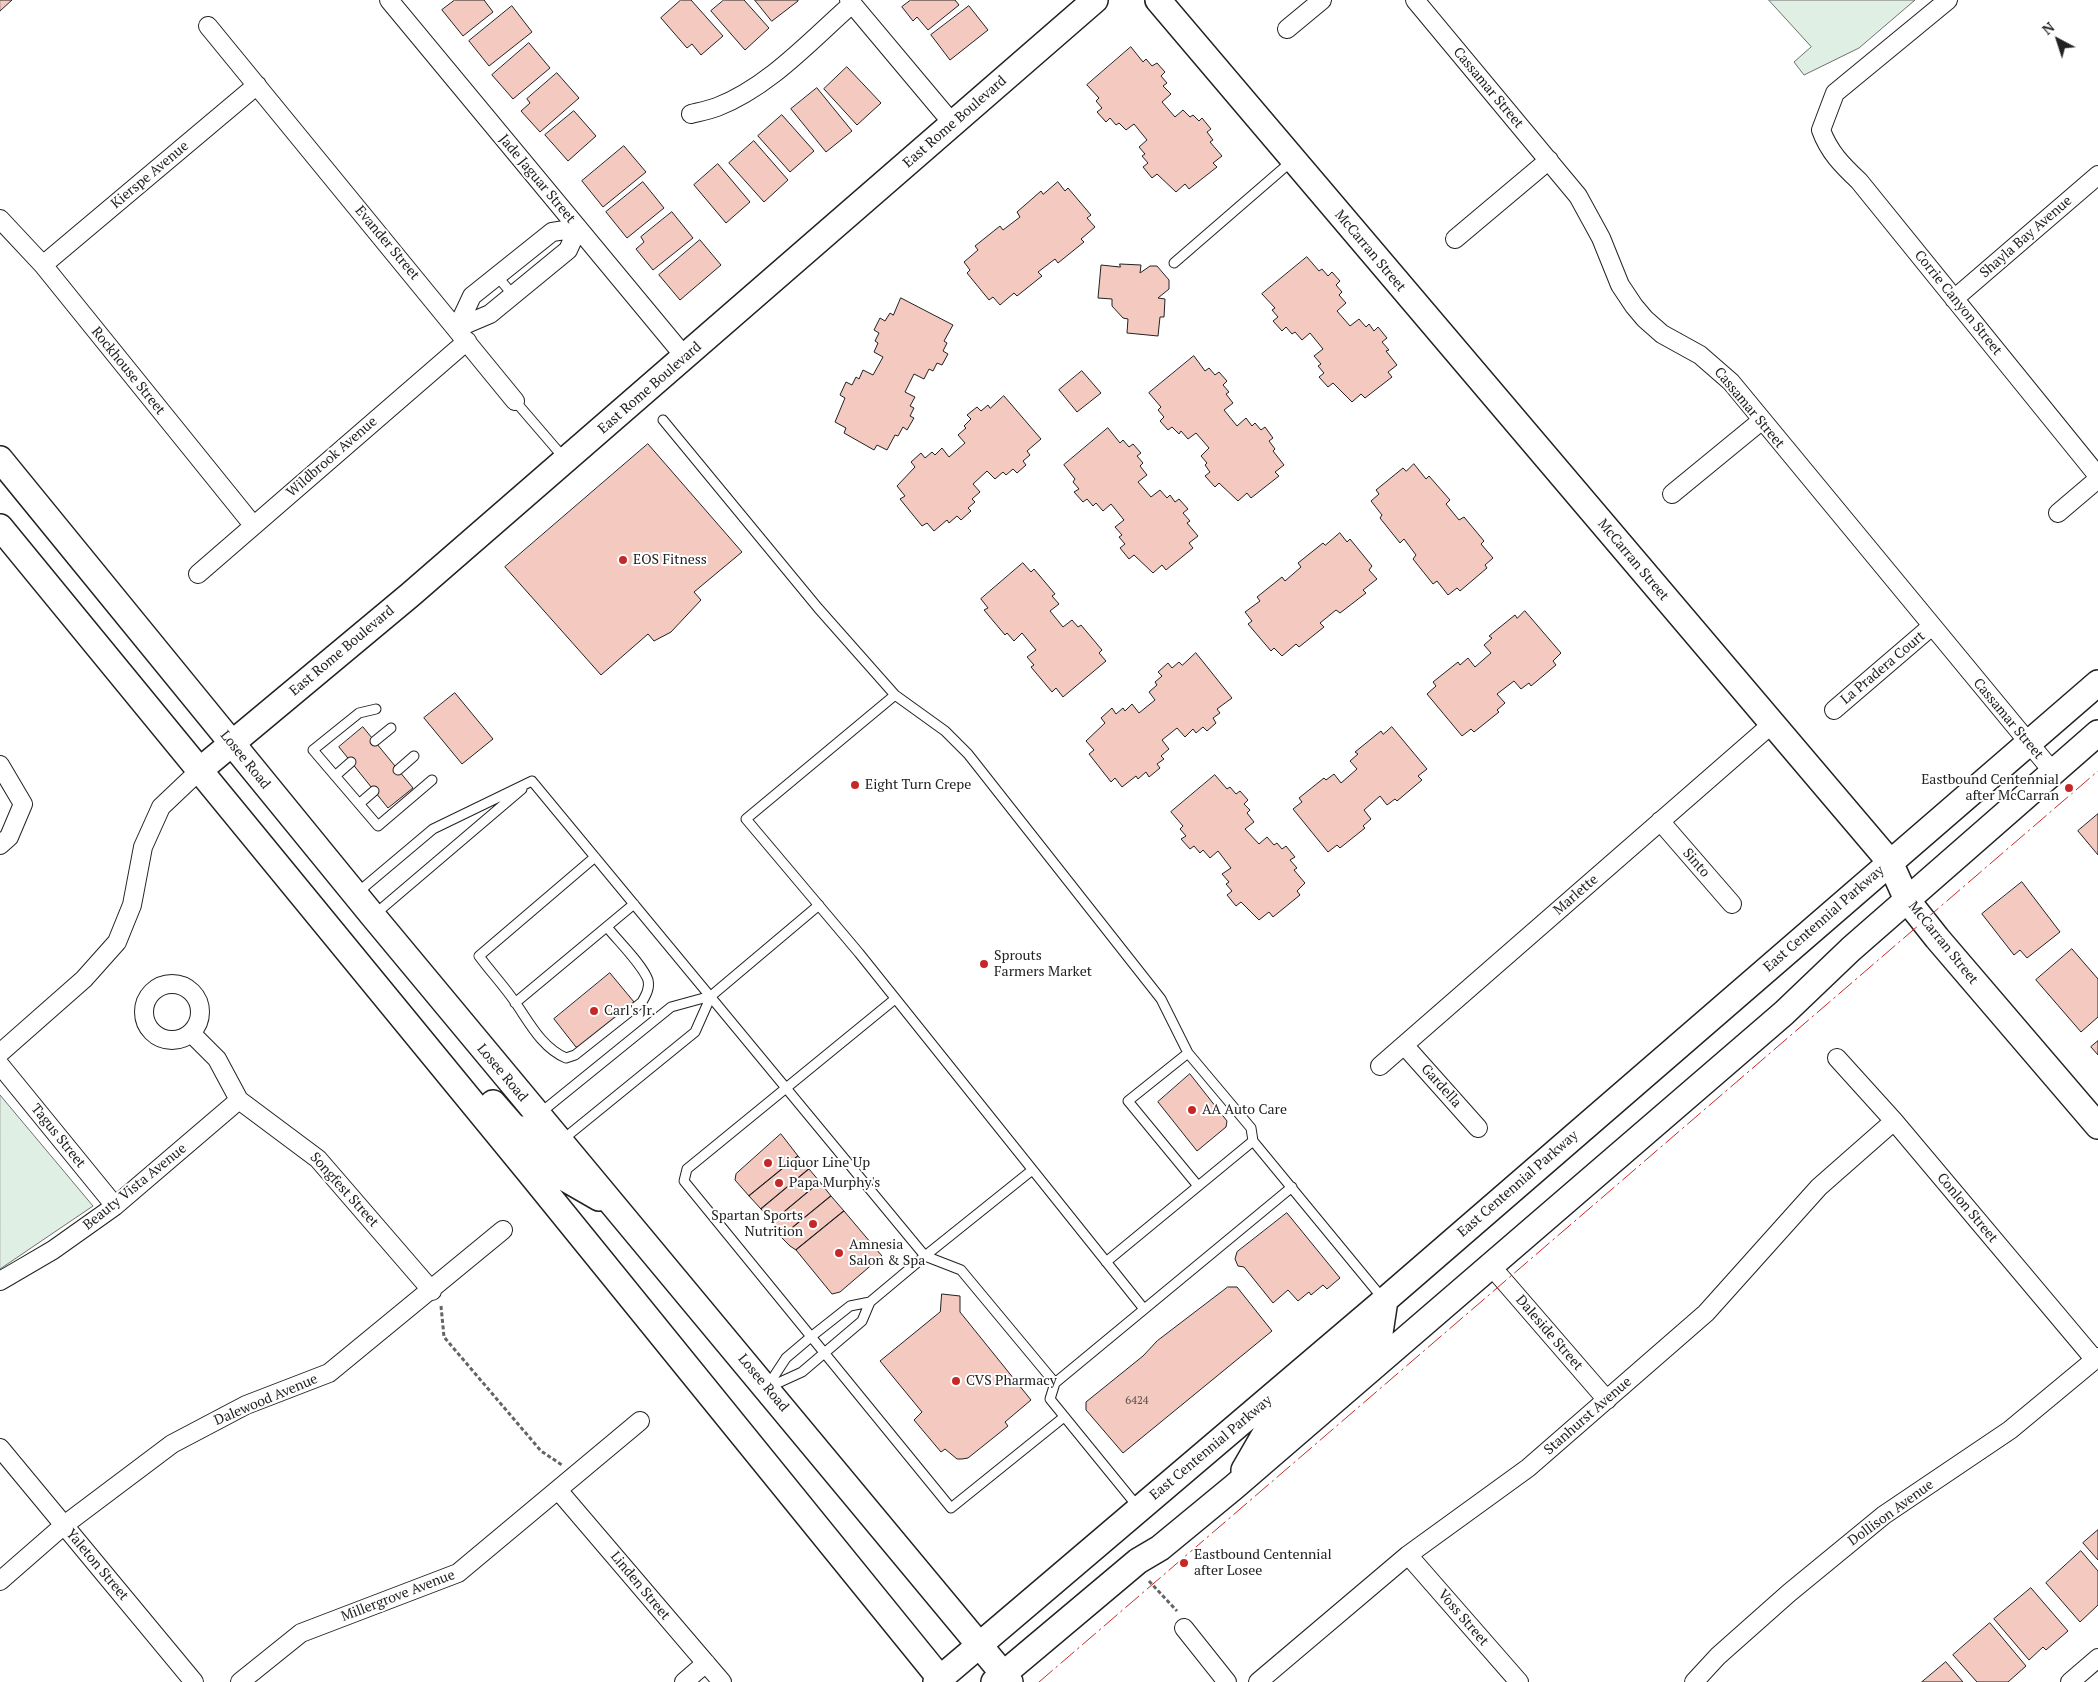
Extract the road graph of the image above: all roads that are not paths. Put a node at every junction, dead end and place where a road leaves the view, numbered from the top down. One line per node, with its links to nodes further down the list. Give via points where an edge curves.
1 (389, 0): 17 (street, Jade Jaguar Street)
2 (1095, 0): 12 (main road, East Rome Boulevard)
3 (1158, 0): 13 (main road, McCarran Street)
4 (1322, 0): 9 (street)
5 (1415, 0): 14 (street, Cassamar Street)
6 (1948, 0): 23 (street, Corrie Canyon Street, via 1836,93 1821,130 1826,146 1838,162 1859,181)
7 (850, 2): 11 (street, via 788,61 752,89 717,107); 12 (street)
8 (208, 26): 10 (street, Evander Street)
9 (1287, 29)
10 (257, 85): 20 (street, Kierspe Avenue); 24 (street, Evander Street)
11 (691, 114)
12 (953, 124): 25 (main road, East Rome Boulevard)
13 (1293, 160): 19 (lane); 42 (main road, McCarran Street)
14 (1549, 160): 18 (street); 28 (street, Cassamar Street, via 1578,196 1601,238 1620,286 1645,320 1713,365)
15 (2098, 175): 23 (street, Shayla Bay Avenue)
16 (0, 218): 20 (street, Rockhouse Street)
17 (578, 228): 21 (street, Wildbrook Avenue, via 552,232); 22 (street, Wildbrook Avenue, via 568,250); 25 (street, Jade Jaguar Street)
18 (1455, 239)
19 (1174, 263)
20 (43, 265): 34 (street, Rockhouse Street)
21 (497, 276): 22 (lane); 24 (street, Wildbrook Avenue, via 472,296)
22 (513, 295): 24 (street, Wildbrook Avenue)
23 (1954, 299): 31 (street, Corrie Canyon Street)
24 (462, 334): 26 (street, Evander Street); 34 (street, Wildbrook Avenue)
25 (684, 358): 30 (main road, East Rome Boulevard)
26 (516, 401): 30 (lane, Evander Street)
27 (663, 420): 39 (lane, via 818,608)
28 (1761, 421): 32 (street); 37 (street, Cassamar Street)
29 (0, 459): 46 (main road, Losee Road)
30 (566, 461): 46 (main road, East Rome Boulevard)
31 (2098, 477): 33 (street)
32 (1672, 494)
33 (2058, 513)
34 (253, 525): 36 (street, Wildbrook Avenue)
35 (0, 527): 51 (main road)
36 (198, 574)
37 (1932, 626): 41 (street, La Pradera Court); 47 (street, Cassamar Street)
38 (2098, 684): 47 (main road, East Centennial Parkway)
39 (895, 695): 67 (lane, via 746,819); 76 (lane, via 945,731 968,754 1161,999)
40 (376, 709): 54 (lane, via 359,713 313,750)
41 (1834, 710)
42 (1772, 724): 59 (street, Marlette); 62 (main road, McCarran Street)
43 (391, 728): 45 (lane)
44 (2098, 733): 53 (main road)
45 (375, 741)
46 (232, 743): 51 (main road, East Rome Boulevard); 63 (main road, Losee Road)
47 (2029, 744): 53 (street, Cassamar Street); 62 (main road, East Centennial Parkway)
48 (414, 756): 52 (lane)
49 (351, 762): 54 (lane)
50 (0, 765): 60 (street, via 23,804 9,837)
51 (200, 770): 75 (street, via 161,807 143,847 132,905 117,942 84,980); 79 (main road)
52 (398, 770)
53 (2053, 772): 64 (main road)
54 (335, 776): 58 (lane)
55 (432, 780): 58 (lane, via 378,826)
56 (532, 780): 61 (lane); 63 (lane, via 433,829); 68 (lane)
57 (374, 791): 58 (lane)
58 (359, 804)
59 (1660, 821): 66 (street, Sinto); 74 (street, Marlette)
60 (0, 845)
61 (595, 857): 65 (lane); 72 (lane, via 478,956)
62 (1890, 862): 64 (main road, McCarran Street); 101 (main road, East Centennial Parkway)
63 (356, 894): 68 (main road, Losee Road)
64 (1907, 900): 85 (main road, McCarran Street); 98 (main road, via 1784,1013)
65 (634, 904): 69 (lane); 70 (lane)
66 (1732, 904)
67 (818, 905): 70 (lane); 71 (lane)
68 (373, 916): 83 (main road, Losee Road)
69 (607, 927): 72 (lane); 72 (lane, via 648,980 648,993 642,1002 575,1055 566,1058 556,1054 525,1021)
70 (711, 996): 81 (lane); 83 (lane, via 671,1007); 89 (lane, via 695,1032)
71 (895, 999): 81 (lane); 90 (lane)
72 (515, 1003)
73 (191, 1033): 82 (street, Songfest Street, via 217,1060)
74 (1404, 1045): 80 (street, Marlette); 86 (street, Gardella)
75 (0, 1053)
76 (1188, 1053): 87 (lane, via 1251,1128); 91 (lane, via 1128,1101)
77 (1837, 1058): 84 (street, Conlon Street)
78 (0, 1065): 93 (street, Tagus Street)
79 (440, 1065): 88 (main road); 89 (main road, via 494,1104 514,1127)
80 (1380, 1066)
81 (786, 1088): 96 (lane); 104 (lane, via 687,1169 684,1181)
82 (239, 1100): 93 (street, Beauty Vista Avenue); 100 (street, Songfest Street, via 318,1159)
83 (537, 1115): 89 (main road, Losee Road)
84 (1894, 1121): 106 (street, Conlon Street); 109 (street, Stanhurst Avenue, via 1819,1188 1706,1312)
85 (2098, 1126)
86 (1478, 1128)
87 (1253, 1141): 91 (lane); 92 (lane)
88 (505, 1142): 94 (main road, via 542,1158 559,1175); 124 (main road)
89 (560, 1142): 94 (main road, Losee Road)
90 (1032, 1170): 96 (lane); 97 (lane)
91 (1198, 1186): 97 (lane)
92 (1292, 1187): 101 (lane); 103 (lane)
93 (115, 1206): 99 (street, Beauty Vista Avenue, via 53,1250)
94 (612, 1206): 108 (main road, Losee Road)
95 (504, 1230): 100 (street, Dalewood Avenue)
96 (925, 1256): 102 (lane); 107 (lane, via 961,1270)
97 (1106, 1262): 103 (lane)
98 (1492, 1266): 109 (street, Daleside Street); 113 (main road)
99 (0, 1281)
100 (432, 1290): 116 (street, Dalewood Avenue, via 328,1373 246,1405 172,1444)
101 (1384, 1300): 113 (main road, via 1380,1333 1266,1432); 115 (main road, East Centennial Parkway)
102 (870, 1302): 104 (lane, via 850,1306); 105 (lane, via 862,1321)
103 (1144, 1309): 107 (lane)
104 (812, 1336): 105 (lane); 108 (lane, via 786,1358)
105 (825, 1352): 108 (lane, via 802,1372); 110 (lane, via 951,1508)
106 (2096, 1358): 132 (street, Dollison Avenue, via 2010,1430 1884,1515 1788,1593)
107 (1055, 1383): 110 (lane, via 1050,1399)
108 (767, 1388): 120 (main road, Losee Road)
109 (1607, 1400): 117 (street, Stanhurst Avenue, via 1528,1468)
110 (1064, 1417): 115 (lane)
111 (640, 1421): 114 (street, Millergrove Avenue)
112 (0, 1448): 116 (street, Yaleton Street)
113 (1234, 1487): 123 (main road, via 1160,1548 1138,1561)
114 (558, 1490): 122 (street, Linden Street); 126 (street, Millergrove Avenue, via 458,1573 301,1633)
115 (1139, 1509): 120 (main road, East Centennial Parkway)
116 (64, 1526): 118 (street, Dalewood Avenue); 125 (street, Yaleton Street)
117 (1408, 1555): 130 (street, Stanhurst Avenue); 131 (street, Voss Street)
118 (0, 1581)
119 (1184, 1628): 129 (street)
120 (980, 1644): 123 (main road, Losee Road); 124 (main road, East Centennial Parkway)
121 (2098, 1658): 133 (street)
122 (706, 1663): 127 (street); 128 (street, Linden Street)
123 (1002, 1679)
124 (940, 1681)
125 (194, 1682)
126 (240, 1682)
127 (684, 1682)
128 (722, 1682)
129 (1227, 1682)
130 (1258, 1682)
131 (1519, 1682)
132 (1694, 1682)
133 (2070, 1682)

